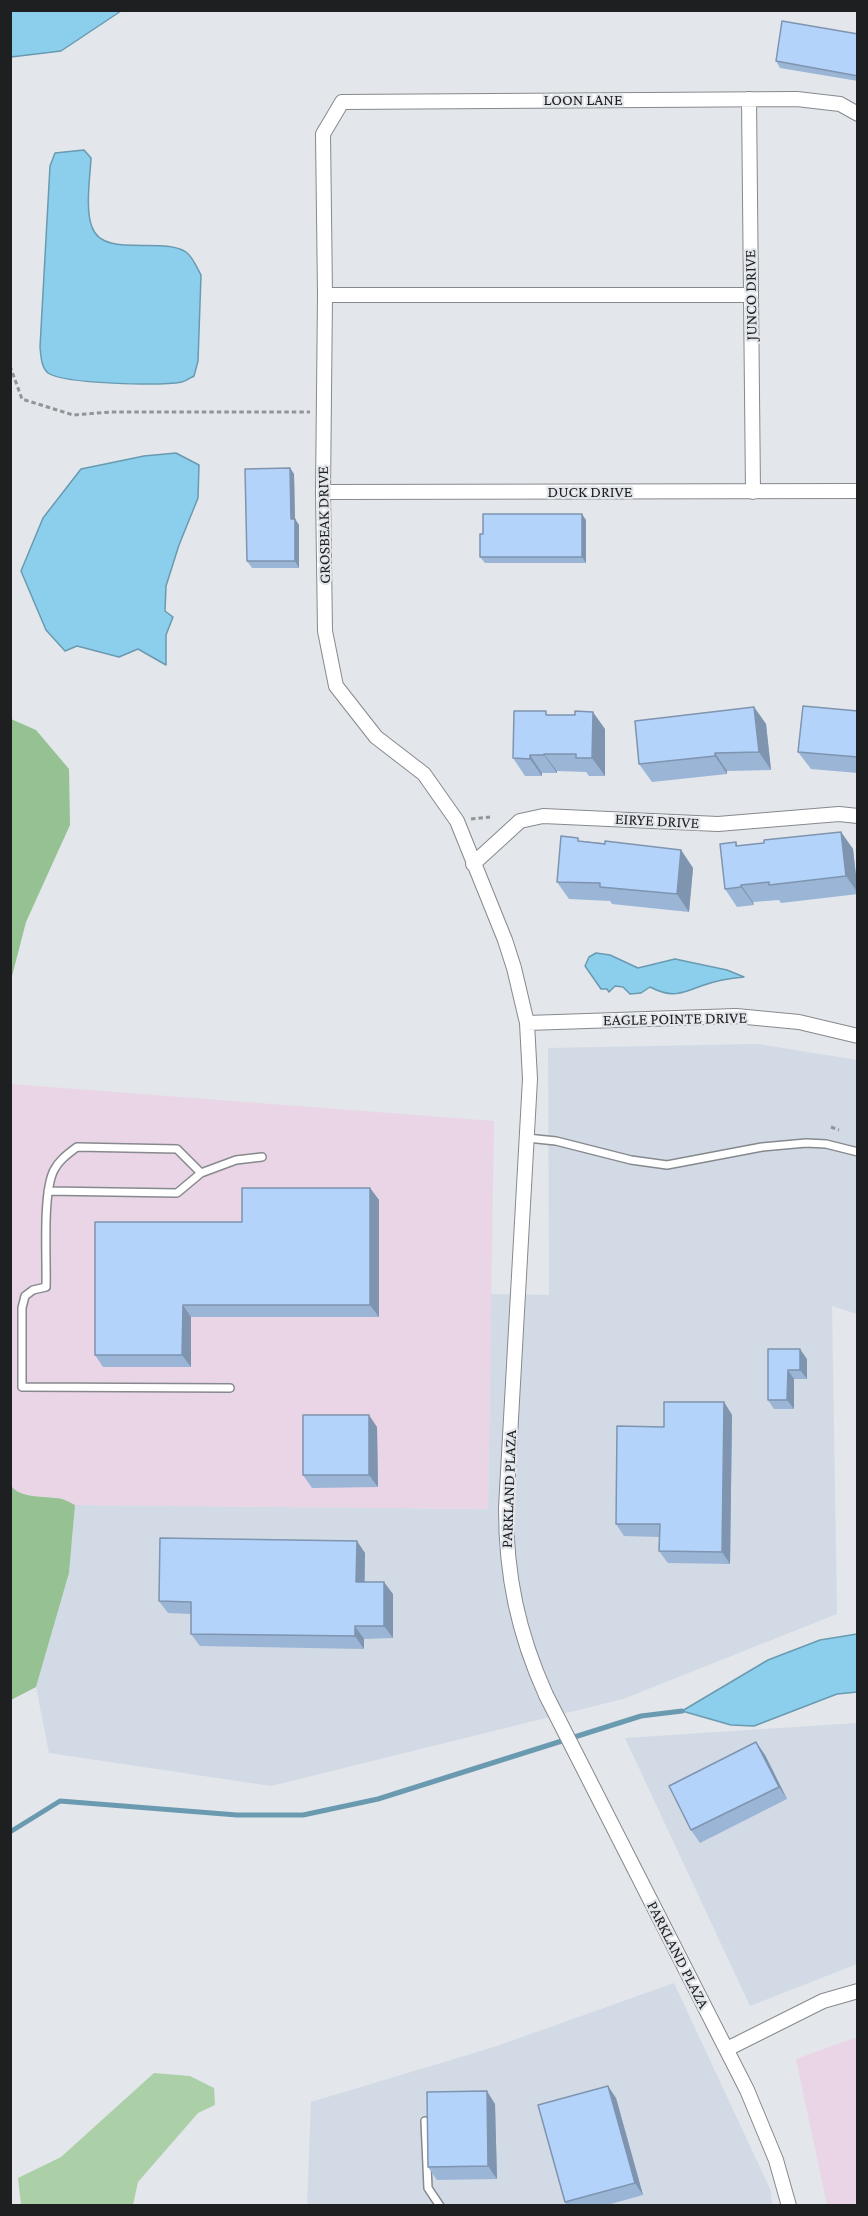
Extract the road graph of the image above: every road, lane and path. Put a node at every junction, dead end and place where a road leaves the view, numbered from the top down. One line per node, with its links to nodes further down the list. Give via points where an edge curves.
1 (749, 99): 2 (street, LOON LANE, via 840,104); 3 (street, LOON LANE, via 342,102); 5 (street, JUNCO DRIVE)
2 (858, 114)
3 (323, 134): 4 (street, GROSBEAK DRIVE)
4 (326, 295): 5 (street); 7 (street, GROSBEAK DRIVE)
5 (751, 295): 10 (street, JUNCO DRIVE)
6 (10, 366): 7 (path, via 22,399 73,415)
7 (324, 412): 9 (street, GROSBEAK DRIVE)
8 (858, 491): 10 (street, DUCK DRIVE)
9 (323, 492): 10 (street, DUCK DRIVE); 12 (street, GROSBEAK DRIVE, via 325,631 336,686 376,737 424,774 457,821)
10 (753, 492)
11 (858, 816): 12 (street, EIRYE DRIVE, via 839,814 718,824 543,816 520,821)
12 (473, 864): 13 (street, PARKLAND PLAZA, via 505,940)
13 (527, 1023): 14 (street, EAGLE POINTE DRIVE, via 736,1016 799,1022); 17 (street, PARKLAND PLAZA)
14 (858, 1036)
15 (831, 1128): 16 (path)
16 (839, 1130)
17 (527, 1138): 18 (lane, via 668,1165 797,1143 826,1144); 24 (street, PARKLAND PLAZA, via 506,1508 511,1584 520,1631 580,1765)
18 (858, 1152)
19 (262, 1157): 20 (lane, via 236,1160)
20 (201, 1173): 21 (lane, via 177,1193); 21 (lane, via 177,1149 77,1148 54,1170)
21 (48, 1191): 22 (lane, via 46,1287 25,1296 22,1308 22,1388)
22 (230, 1388)
23 (858, 1991): 24 (street, via 823,2001)
24 (727, 2049): 27 (street, PARKLAND PLAZA, via 773,2151)
25 (425, 2121): 26 (lane, via 428,2188)
26 (440, 2205)
27 (789, 2205)

